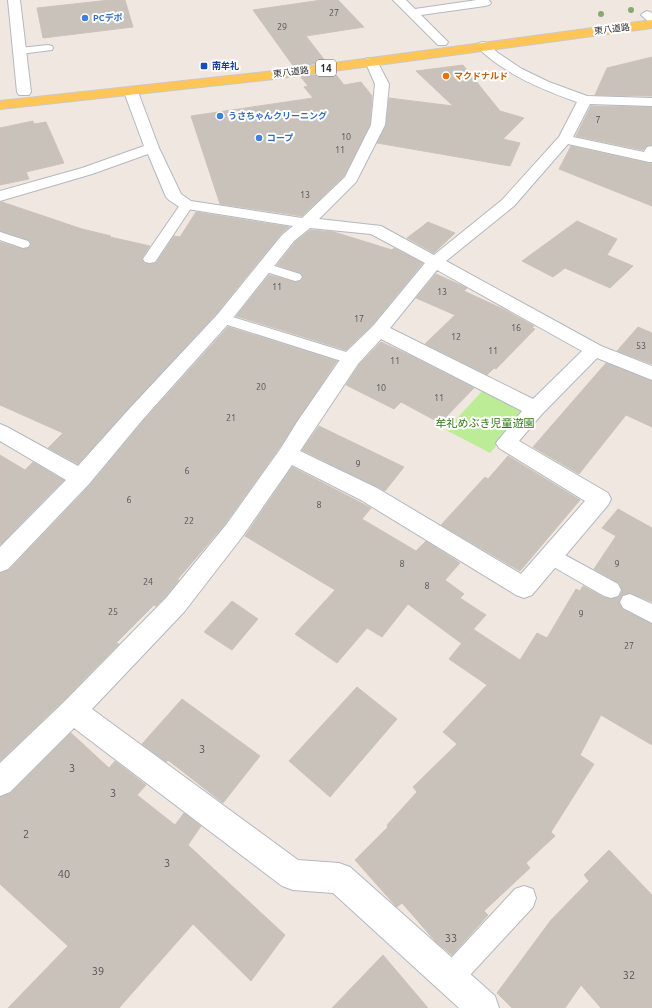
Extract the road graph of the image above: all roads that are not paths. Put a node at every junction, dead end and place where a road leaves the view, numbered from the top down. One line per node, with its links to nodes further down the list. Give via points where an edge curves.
1 (14, 0): 9 (street)
2 (399, 0): 4 (street)
3 (483, 0): 4 (street, via 485,3)
4 (412, 13): 6 (street)
5 (651, 18): 6 (main road, 東八道路 / 14); 7 (main road, 東八道路 / 14)
6 (442, 42): 11 (main road, 東八道路 / 14, via 242,68)
7 (483, 46): 10 (main road, 東八道路 / 14); 14 (street, via 492,55 536,81)
8 (48, 48): 9 (lane)
9 (20, 52): 11 (street)
10 (371, 61): 12 (main road, 東八道路 / 14); 22 (street, via 382,84 378,124 351,179)
11 (24, 92): 13 (main road, 東八道路 / 14)
12 (131, 92): 16 (main road, 東八道路 / 14); 18 (street)
13 (0, 94)
14 (585, 100): 15 (street); 17 (street)
15 (652, 102)
16 (0, 105)
17 (565, 139): 19 (street); 26 (street, via 508,203)
18 (152, 148): 20 (street, via 87,171); 21 (street, via 174,197)
19 (651, 155)
20 (0, 196)
21 (187, 205): 22 (street); 25 (lane)
22 (306, 223): 26 (street, via 375,229); 27 (street, via 288,238)
23 (0, 236): 24 (lane)
24 (23, 244)
25 (150, 259)
26 (435, 262): 30 (street); 31 (street)
27 (264, 267): 28 (lane); 29 (street)
28 (295, 277)
29 (223, 319): 32 (lane); 37 (street)
30 (379, 330): 32 (street); 34 (street)
31 (594, 350): 33 (street); 34 (street)
32 (351, 359): 36 (street)
33 (652, 373)
34 (535, 409): 38 (street, via 506,443 600,499)
35 (0, 432): 37 (street)
36 (288, 454): 38 (street, via 369,494 524,588); 43 (street, via 234,531 175,605)
37 (81, 478): 39 (street)
38 (552, 556): 40 (lane)
39 (0, 562)
40 (611, 590)
41 (630, 602): 42 (lane)
42 (652, 614)
43 (73, 711): 44 (street); 46 (street, via 293,876 339,878)
44 (0, 782)
45 (524, 898): 46 (lane)
46 (450, 978): 47 (street)
47 (483, 1008)

